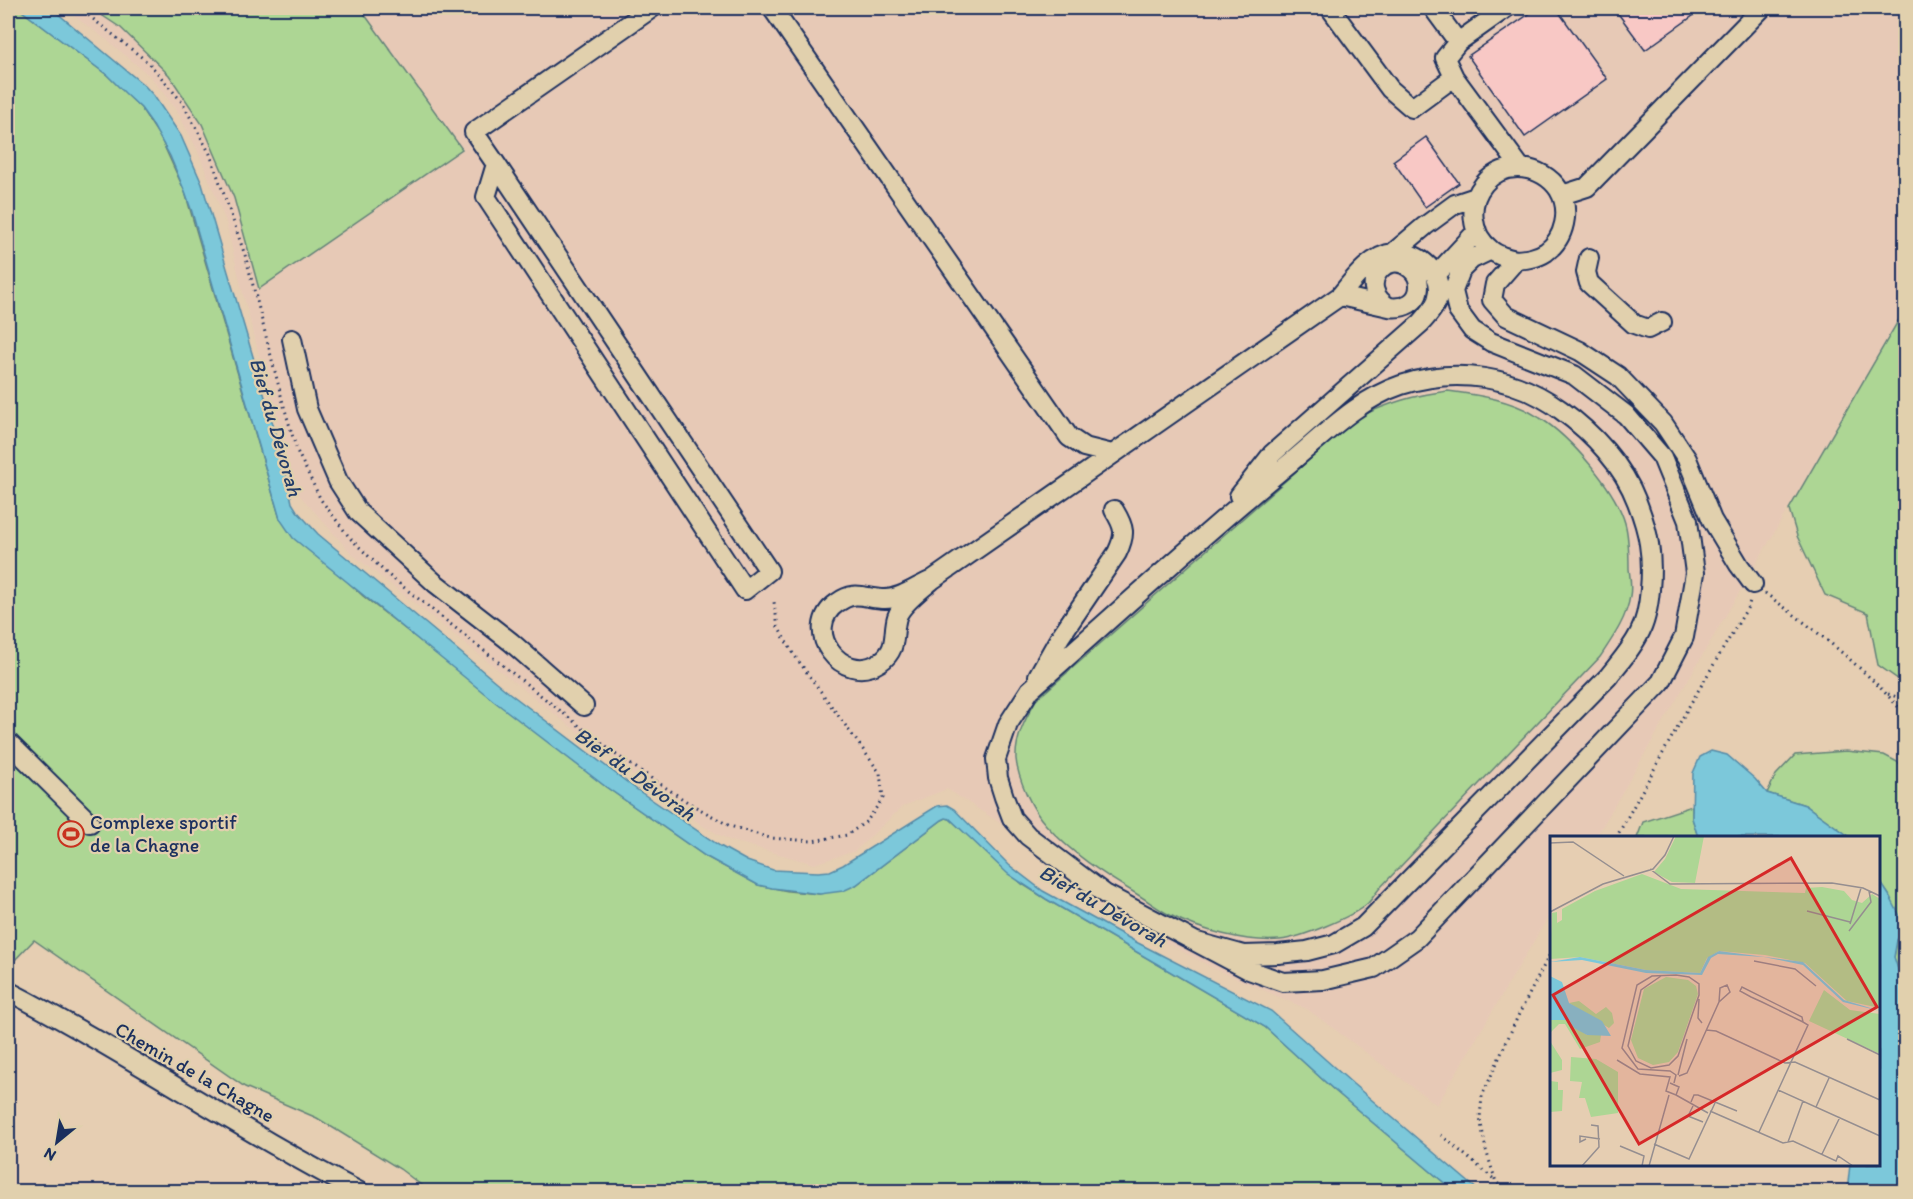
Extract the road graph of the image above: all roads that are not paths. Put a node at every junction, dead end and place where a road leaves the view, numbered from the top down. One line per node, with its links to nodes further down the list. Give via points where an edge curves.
1 (652, 8): 9 (street, via 474,132)
2 (772, 8): 23 (street, via 1056,419 1084,447)
3 (1330, 8): 8 (street, via 1390,89 1412,108)
4 (1434, 8): 7 (street)
5 (1506, 8): 7 (street)
6 (1762, 8): 11 (street, via 1587,187)
7 (1458, 42): 8 (street, via 1445,58)
8 (1454, 77): 10 (street)
9 (496, 164): 9 (street, via 769,571 746,590 486,197)
10 (1521, 168): 11 (street, via 1545,176); 12 (street, via 1495,175)
11 (1562, 195): 17 (street, via 1566,210 1557,241 1532,259)
12 (1476, 197): 13 (street); 15 (street, via 1455,204)
13 (1477, 231): 14 (street); 18 (street)
14 (1491, 250): 17 (street); 32 (street, via 1472,259 1461,270 1453,291 1458,311 1472,330 1491,342 1574,375 1626,415 1662,457 1688,521 1695,573 1684,637 1661,682 1619,728 1417,938 1374,968 1323,980 1283,982 1249,970)
15 (1393, 253): 18 (street, via 1409,254); 19 (street, via 1358,274)
16 (1589, 258): 21 (street, via 1589,283 1634,324 1648,329)
17 (1516, 260): 27 (street, via 1495,284 1492,300 1506,316 1580,351 1618,376 1663,423 1687,459 1712,520)
18 (1436, 275): 25 (street, via 1439,290 1434,308 1422,323 1272,454)
19 (1340, 296): 20 (street); 23 (street)
20 (1389, 307)
21 (1662, 322)
22 (292, 339): 29 (street, via 307,410 338,481 358,512 435,583)
23 (1112, 454): 26 (street)
24 (1114, 510): 28 (street, via 1122,523 1124,538 1118,553)
25 (1209, 532): 28 (street); 32 (street, via 1373,398 1400,385 1460,374 1519,386 1574,419 1597,441 1631,486 1649,544 1650,579 1641,632 1625,657 1364,927 1334,944 1278,954 1244,955)
26 (932, 580): 26 (street, via 898,616 891,649 880,662 865,668 852,667 830,653 823,627 835,604 850,596 898,596)
27 (1753, 584)
28 (1029, 690): 32 (street, via 1008,724 996,759 998,778 1012,818 1028,836 1105,894)
29 (584, 706)
30 (8, 742): 31 (street)
31 (90, 823)
32 (1197, 942)
33 (8, 991): 34 (street, Chemin de la Chagne)
34 (360, 1191)

